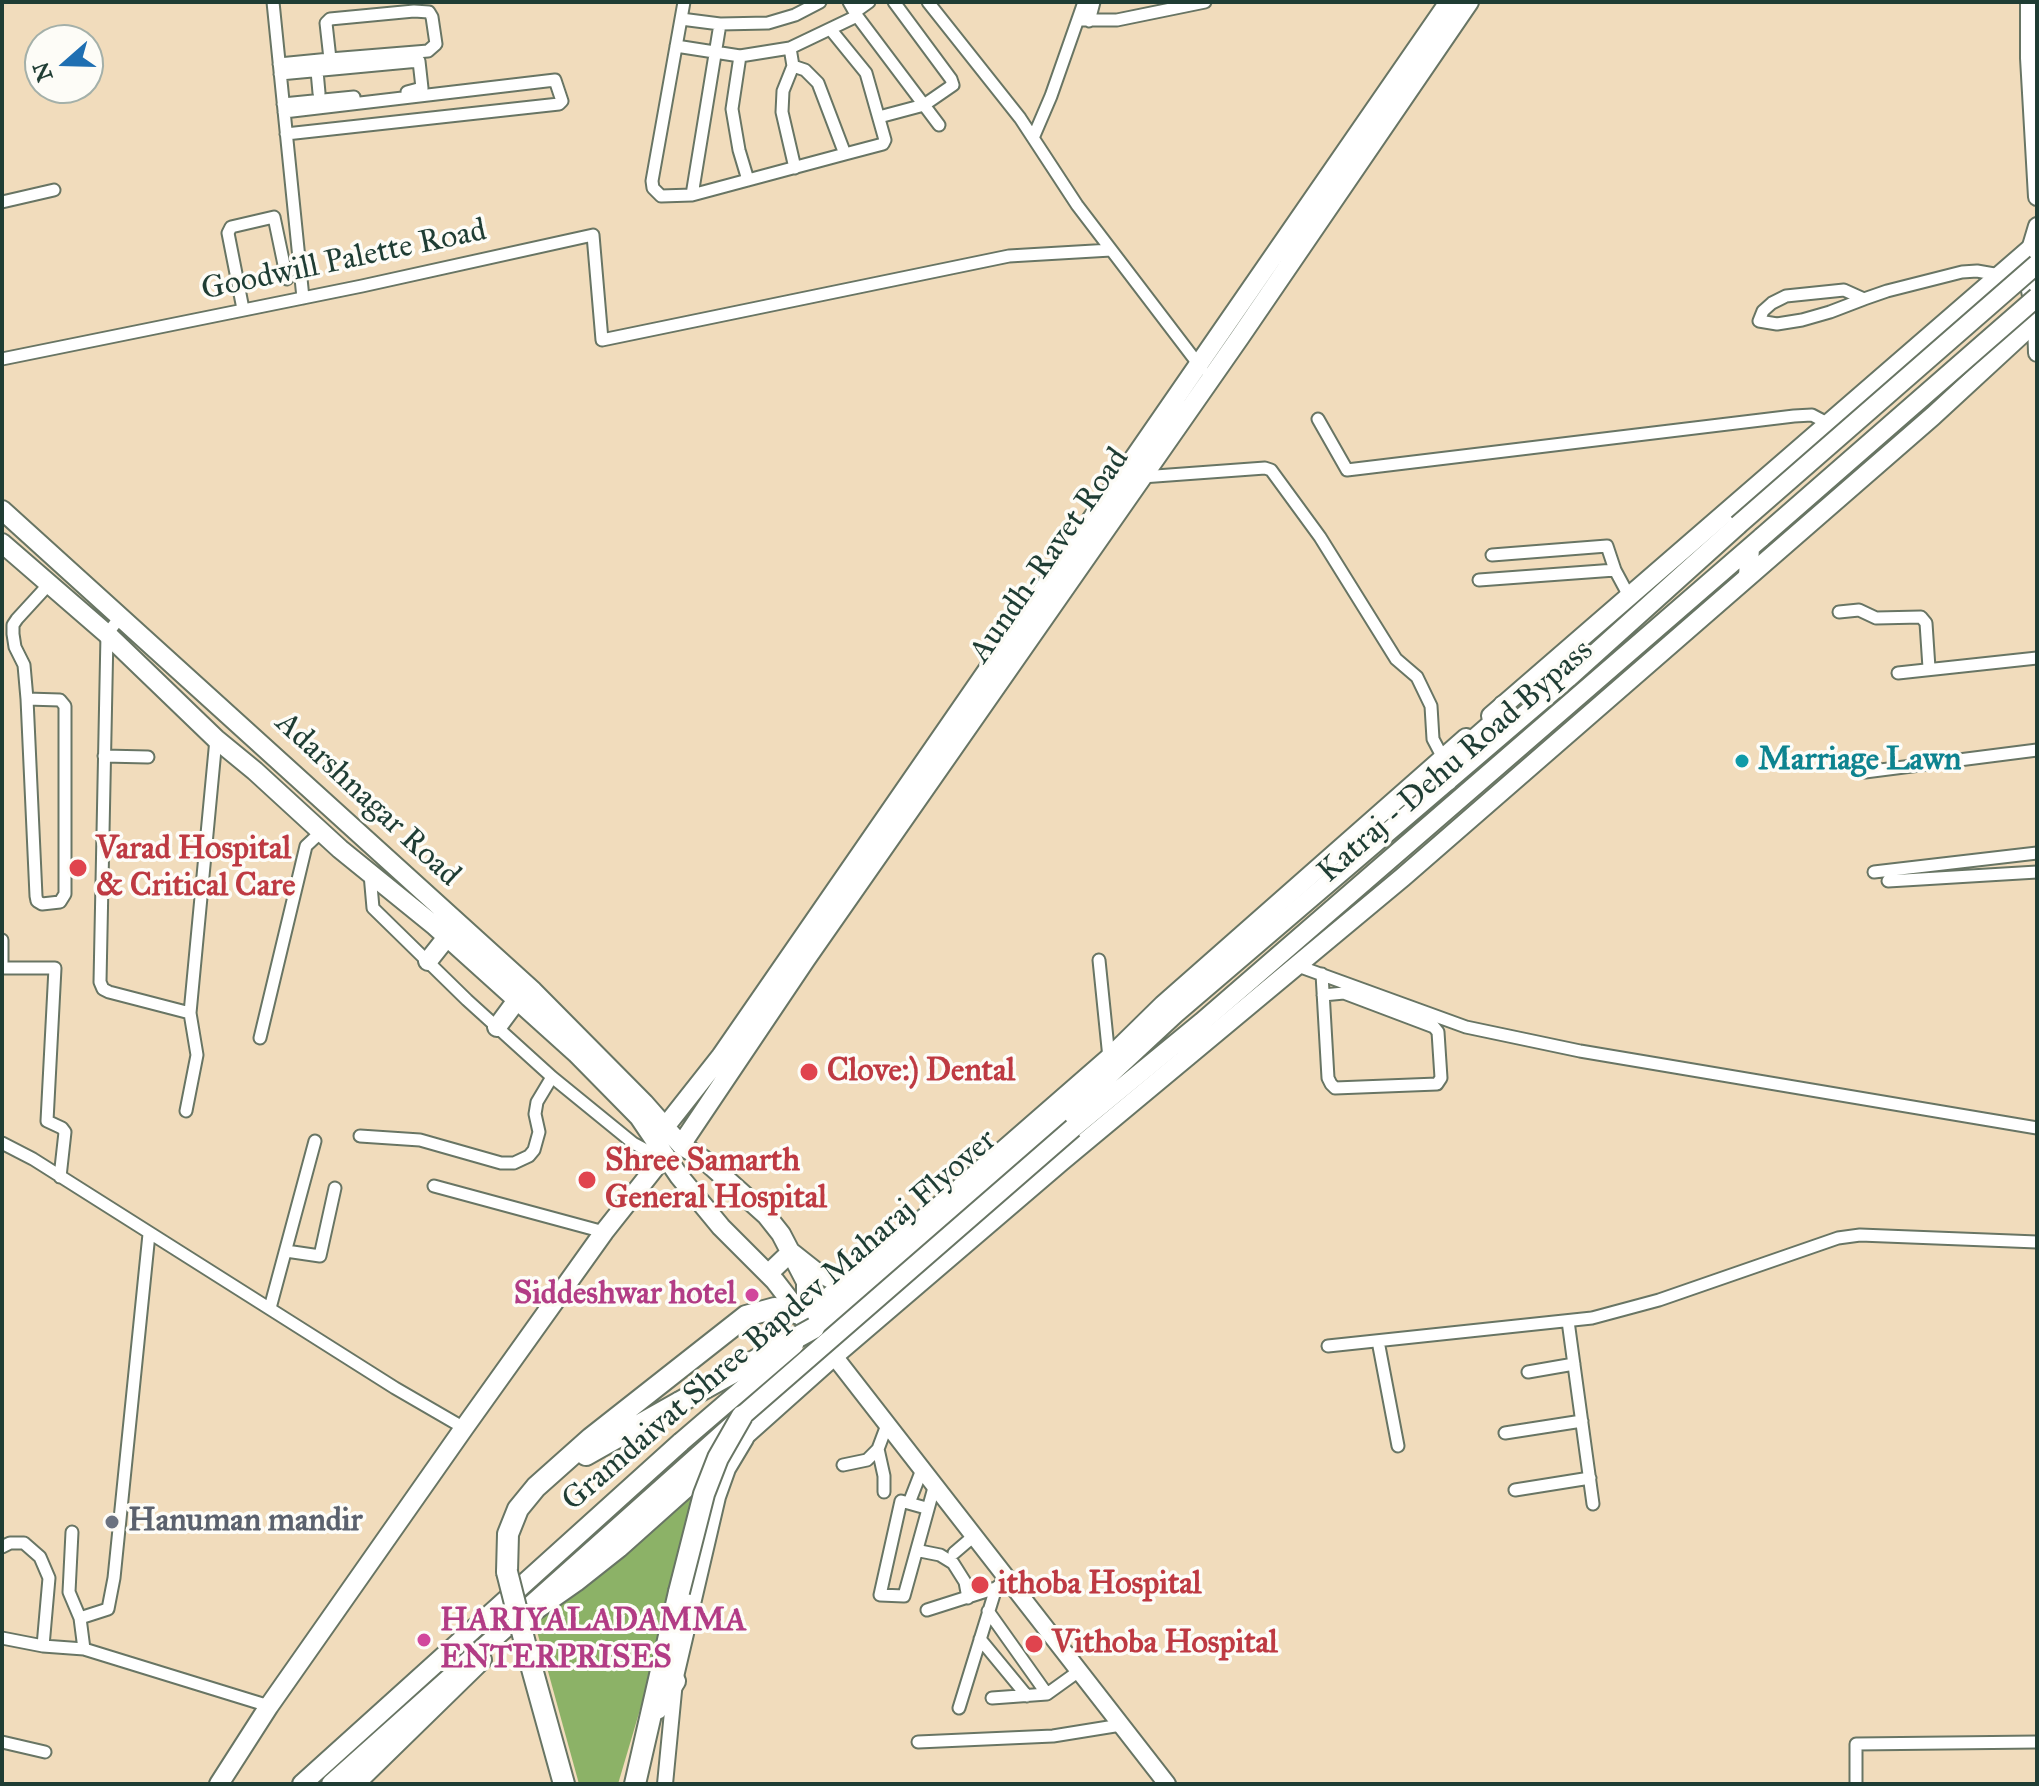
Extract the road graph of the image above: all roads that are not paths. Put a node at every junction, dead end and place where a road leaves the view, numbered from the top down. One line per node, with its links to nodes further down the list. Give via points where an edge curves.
1 (273, 2): 24 (street)
2 (684, 2): 14 (street)
3 (820, 2): 16 (street, via 768,23)
4 (869, 2): 13 (street)
5 (894, 2): 27 (street, via 953,82)
6 (928, 2): 34 (street)
7 (1084, 2): 15 (street)
8 (1094, 2): 15 (street)
9 (1205, 2): 15 (street, via 1117,20)
10 (1449, 2): 54 (main road, Aundh-Ravet Road)
11 (1469, 2): 55 (main road, Aundh-Ravet Road)
12 (2032, 3): 40 (main road, via 2029,58)
13 (854, 10): 17 (street); 27 (street)
14 (681, 19): 16 (street); 18 (street)
15 (1084, 20): 34 (street)
16 (720, 24): 20 (street)
17 (831, 30): 19 (street); 30 (street, via 864,68)
18 (676, 46): 20 (street); 39 (street, via 652,181 661,196)
19 (790, 48): 21 (street); 23 (street)
20 (717, 53): 21 (street); 39 (street)
21 (740, 56): 37 (street, via 732,109)
22 (330, 59): 22 (street, via 433,49 432,17 414,11 330,19); 24 (street)
23 (793, 66): 35 (street, via 818,83); 36 (street, via 782,112)
24 (280, 69): 25 (street); 28 (street)
25 (317, 71): 26 (street); 28 (street, via 415,60 423,85 419,90)
26 (319, 93)
27 (924, 105): 30 (street); 31 (street)
28 (284, 108): 29 (street); 33 (street)
29 (309, 109): 32 (street); 32 (street, via 555,80 562,101)
30 (879, 117): 35 (street, via 885,143)
31 (939, 125)
32 (312, 131): 33 (street)
33 (286, 134): 48 (street)
34 (1033, 138): 43 (street)
35 (845, 154): 36 (street)
36 (795, 168): 37 (street)
37 (748, 180): 39 (street)
38 (54, 190): 41 (street)
39 (692, 195)
40 (2037, 197)
41 (2, 202)
42 (2037, 226): 44 (main road)
43 (1111, 250): 48 (street, Goodwill Palette Road, via 1009,256 602,340 593,235); 54 (street)
44 (2034, 252): 45 (main road); 51 (main road, via 2025,266); 82 (main road, Katraj - Dehu Road Bypass, bridge)
45 (2000, 275): 49 (street, via 1962,272); 57 (main road)
46 (287, 279): 50 (street, via 274,217 231,227)
47 (2037, 297): 61 (main road, Katraj - Dehu Road Bypass, bridge)
48 (303, 298): 50 (street, Goodwill Palette Road)
49 (1864, 299): 49 (street, via 1802,320 1759,321 1763,311 1786,296 1844,290)
50 (243, 309): 53 (street, Goodwill Palette Road)
51 (2037, 320): 52 (main road); 64 (main road)
52 (2037, 353)
53 (2, 359)
54 (1197, 365): 55 (street); 108 (main road, Aundh-Ravet Road, via 721,1056)
55 (1210, 379): 58 (main road, Aundh-Ravet Road)
56 (1318, 419): 57 (street, via 1347,470 1794,416 1812,415)
57 (1829, 424): 67 (main road)
58 (1142, 477): 80 (street, via 1271,470 1396,659 1417,677 1431,706 1433,739); 113 (main road, Aundh-Ravet Road)
59 (2, 510): 69 (main road, Adarshnagar Road)
60 (2, 543): 66 (main road, Adarshnagar Road)
61 (1756, 543): 64 (main road); 99 (main road, Katraj - Dehu Road Bypass)
62 (1492, 555): 63 (street, via 1607,546)
63 (1615, 570): 65 (street); 67 (street)
64 (1748, 576): 94 (main road)
65 (1479, 580)
66 (50, 583): 70 (main road, Adarshnagar Road); 74 (street, via 13,625)
67 (1629, 596): 75 (main road)
68 (1839, 612): 72 (street, via 1921,617 1926,623)
69 (121, 616): 70 (street); 108 (main road, Adarshnagar Road, via 533,991)
70 (107, 634): 76 (main road, Adarshnagar Road); 78 (street)
71 (2037, 658): 72 (street)
72 (1929, 668): 73 (street)
73 (1898, 673)
74 (27, 699): 74 (street, via 60,700 65,706 65,894 60,902 42,904 36,896)
75 (1503, 705): 80 (main road); 82 (main road, via 1498,718 1458,753)
76 (216, 739): 83 (main road, Adarshnagar Road); 98 (street)
77 (2037, 750): 81 (street)
78 (104, 756): 79 (street); 98 (street, via 100,982 109,992)
79 (148, 757)
80 (1443, 758): 101 (main road)
81 (1865, 772)
82 (1447, 783): 101 (main road, Katraj - Dehu Road Bypass, via 1168,1020)
83 (321, 832): 85 (main road, Adarshnagar Road); 102 (street, via 306,846)
84 (2037, 853): 86 (street)
85 (370, 871): 89 (main road, Adarshnagar Road); 92 (street, via 373,908)
86 (1874, 872)
87 (2037, 872): 88 (street)
88 (1888, 881)
89 (447, 937): 92 (main road); 97 (main road, Adarshnagar Road)
90 (2, 940): 93 (street)
91 (1099, 960): 104 (street)
92 (428, 961): 100 (street)
93 (2, 965): 114 (street, via 55,968 47,1121 65,1132)
94 (1298, 966): 95 (street); 103 (main road)
95 (1322, 974): 96 (street); 109 (street, via 1466,1027)
96 (1323, 995): 96 (street, via 1328,1078 1335,1088 1437,1084 1441,1078 1434,1027 1344,993)
97 (517, 1000): 100 (main road); 113 (main road, Adarshnagar Road)
98 (190, 1013): 106 (street, via 197,1055)
99 (1202, 1022): 103 (main road); 107 (main road, Gramdaivat Shree Bapdev Maharaj Flyover)
100 (497, 1027): 105 (street)
101 (1139, 1035): 104 (main road); 107 (main road, Gramdaivat Shree Bapdev Maharaj Flyover)
102 (260, 1038)
103 (1187, 1056): 129 (main road)
104 (1109, 1058): 123 (main road)
105 (552, 1077): 110 (street, via 537,1102 537,1142 522,1161 501,1163 420,1140); 113 (street, via 633,1143 646,1150)
106 (186, 1111)
107 (1068, 1123): 125 (main road, Gramdaivat Shree Bapdev Maharaj Flyover); 133 (main road, Gramdaivat Shree Bapdev Maharaj Flyover, bridge)
108 (665, 1127): 113 (main road, Adarshnagar Road)
109 (2037, 1128)
110 (360, 1136)
111 (315, 1141): 120 (street)
112 (2, 1143): 114 (street)
113 (673, 1150): 117 (main road, Aundh-Ravet Road); 121 (main road, via 707,1162 766,1215); 122 (main road, via 679,1176)
114 (60, 1177): 118 (street)
115 (434, 1186): 117 (street)
116 (335, 1188): 120 (street, via 320,1256)
117 (604, 1232): 135 (main road, Aundh-Ravet Road)
118 (149, 1234): 124 (street); 159 (street, via 114,1578 108,1609)
119 (2037, 1242): 126 (street, via 1838,1238 1659,1300)
120 (286, 1251): 124 (street)
121 (791, 1252): 122 (main road); 123 (main road, via 831,1279); 125 (main road, via 806,1282)
122 (768, 1274): 125 (main road)
123 (848, 1279): 125 (main road)
124 (270, 1308): 135 (street)
125 (806, 1320): 129 (main road); 142 (highway, bridge, via 680,1402); 142 (highway, via 775,1308 758,1310 732,1324); 178 (main road, Gramdaivat Shree Bapdev Maharaj Flyover, bridge, via 681,1442)
126 (1568, 1321): 127 (street); 130 (street)
127 (1378, 1341): 128 (street); 137 (street)
128 (1328, 1346)
129 (834, 1356): 133 (main road); 134 (main road)
130 (1574, 1364): 131 (street); 132 (street)
131 (1528, 1372)
132 (1582, 1421): 136 (street); 141 (street)
133 (746, 1424): 158 (main road, Gramdaivat Shree Bapdev Maharaj Flyover, via 695,1457); 158 (main road, via 619,1548); 165 (street, via 718,1497); 171 (highway, bridge, via 718,1458 704,1494)
134 (887, 1425): 138 (street); 140 (main road)
135 (464, 1428): 169 (main road, Aundh-Ravet Road)
136 (1505, 1433)
137 (1398, 1446)
138 (878, 1449): 139 (street, via 867,1460); 145 (street)
139 (843, 1465)
140 (923, 1467): 143 (main road); 146 (street)
141 (1590, 1478): 144 (street); 147 (street)
142 (545, 1480): 181 (highway, bridge, via 524,1501 511,1525 507,1572)
143 (935, 1484): 148 (street); 150 (main road)
144 (1515, 1490)
145 (884, 1492)
146 (909, 1503): 148 (street); 148 (street, via 901,1501 880,1595 904,1596)
147 (1593, 1504)
148 (926, 1508)
149 (72, 1532): 159 (street, via 69,1592)
150 (975, 1535): 153 (street); 154 (main road)
151 (2, 1547): 162 (street, via 24,1543 40,1557 49,1578)
152 (920, 1551): 155 (street, via 953,1563)
153 (954, 1553)
154 (1002, 1583): 155 (street); 157 (street); 164 (main road)
155 (968, 1598): 156 (street)
156 (927, 1610)
157 (988, 1611): 161 (street); 166 (street)
158 (524, 1615): 179 (main road); 180 (main road)
159 (80, 1618): 163 (street)
160 (2, 1638): 162 (street)
161 (980, 1639): 167 (street); 170 (street)
162 (43, 1646): 163 (street)
163 (84, 1649): 169 (street)
164 (1079, 1671): 166 (street); 172 (main road)
165 (675, 1681): 171 (highway); 183 (street)
166 (1047, 1694): 167 (street)
167 (1027, 1696): 168 (street)
168 (992, 1698)
169 (269, 1706): 177 (main road, Aundh-Ravet Road)
170 (959, 1708)
171 (648, 1723): 182 (highway)
172 (1121, 1725): 174 (street, via 1053,1736); 184 (main road)
173 (2, 1742): 176 (street)
174 (918, 1742)
175 (2037, 1742): 185 (street, via 1856,1744)
176 (45, 1752)
177 (219, 1784)
178 (302, 1784)
179 (331, 1784)
180 (355, 1784)
181 (564, 1784)
182 (635, 1784)
183 (665, 1784)
184 (1167, 1784)
185 (1856, 1784)

